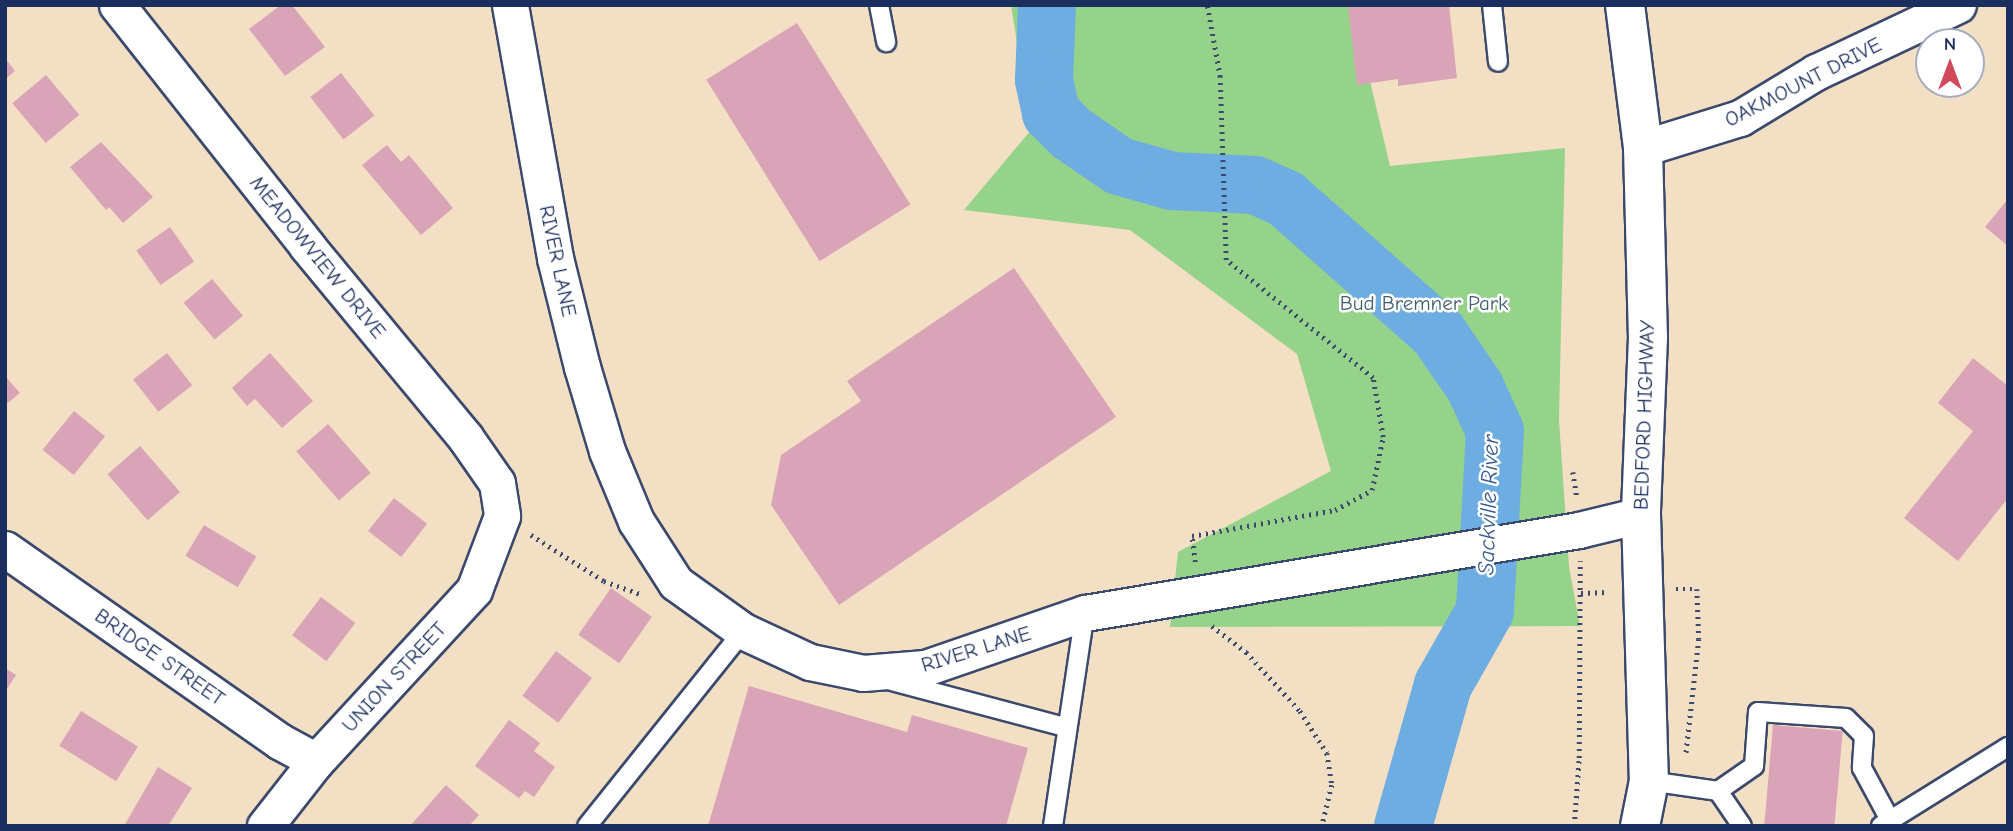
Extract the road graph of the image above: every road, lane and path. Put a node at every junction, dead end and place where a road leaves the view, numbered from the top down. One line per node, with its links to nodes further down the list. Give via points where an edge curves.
1 (117, 5): 13 (street, MEADOWVIEW DRIVE, via 465,437 497,483)
2 (510, 5): 19 (street, RIVER LANE, via 555,258 607,451 636,522 676,583)
3 (879, 5): 8 (lane)
4 (1207, 5): 16 (path, via 1220,77 1226,260 1373,378 1383,437 1371,490 1335,510 1192,536)
5 (1492, 5): 9 (lane)
6 (1625, 5): 10 (main road, BEDFORD HIGHWAY)
7 (1958, 5): 10 (street, OAKMOUNT DRIVE, via 1816,72 1740,118)
8 (886, 41)
9 (1498, 62)
10 (1643, 148): 12 (main road, BEDFORD HIGHWAY, via 1648,337)
11 (1573, 472): 14 (path)
12 (1641, 515): 14 (street, RIVER LANE); 24 (main road, BEDFORD HIGHWAY)
13 (502, 516): 17 (path, via 604,581); 23 (street, UNION STREET, via 474,590)
14 (1578, 530): 16 (street, RIVER LANE); 31 (path, via 1579,758)
15 (5, 549): 23 (street, BRIDGE STREET, via 279,741)
16 (1199, 592): 18 (street, RIVER LANE); 30 (path, via 1197,615 1246,652 1300,711 1327,753 1332,785)
17 (654, 599)
18 (1085, 613): 20 (street, RIVER LANE, via 925,668); 21 (lane)
19 (743, 631): 20 (street, RIVER LANE, via 810,662); 28 (lane)
20 (863, 673): 21 (lane)
21 (1065, 727): 29 (lane)
22 (2008, 747): 26 (lane)
23 (316, 761): 27 (street, UNION STREET)
24 (1649, 781): 25 (lane); 32 (main road, BEDFORD HIGHWAY)
25 (1718, 791): 26 (lane, via 1754,766 1758,712 1846,718 1864,736 1862,768); 33 (lane)
26 (1886, 823)
27 (265, 826)
28 (587, 826)
29 (1053, 826)
30 (1322, 826)
31 (1574, 826)
32 (1640, 826)
33 (1742, 826)

